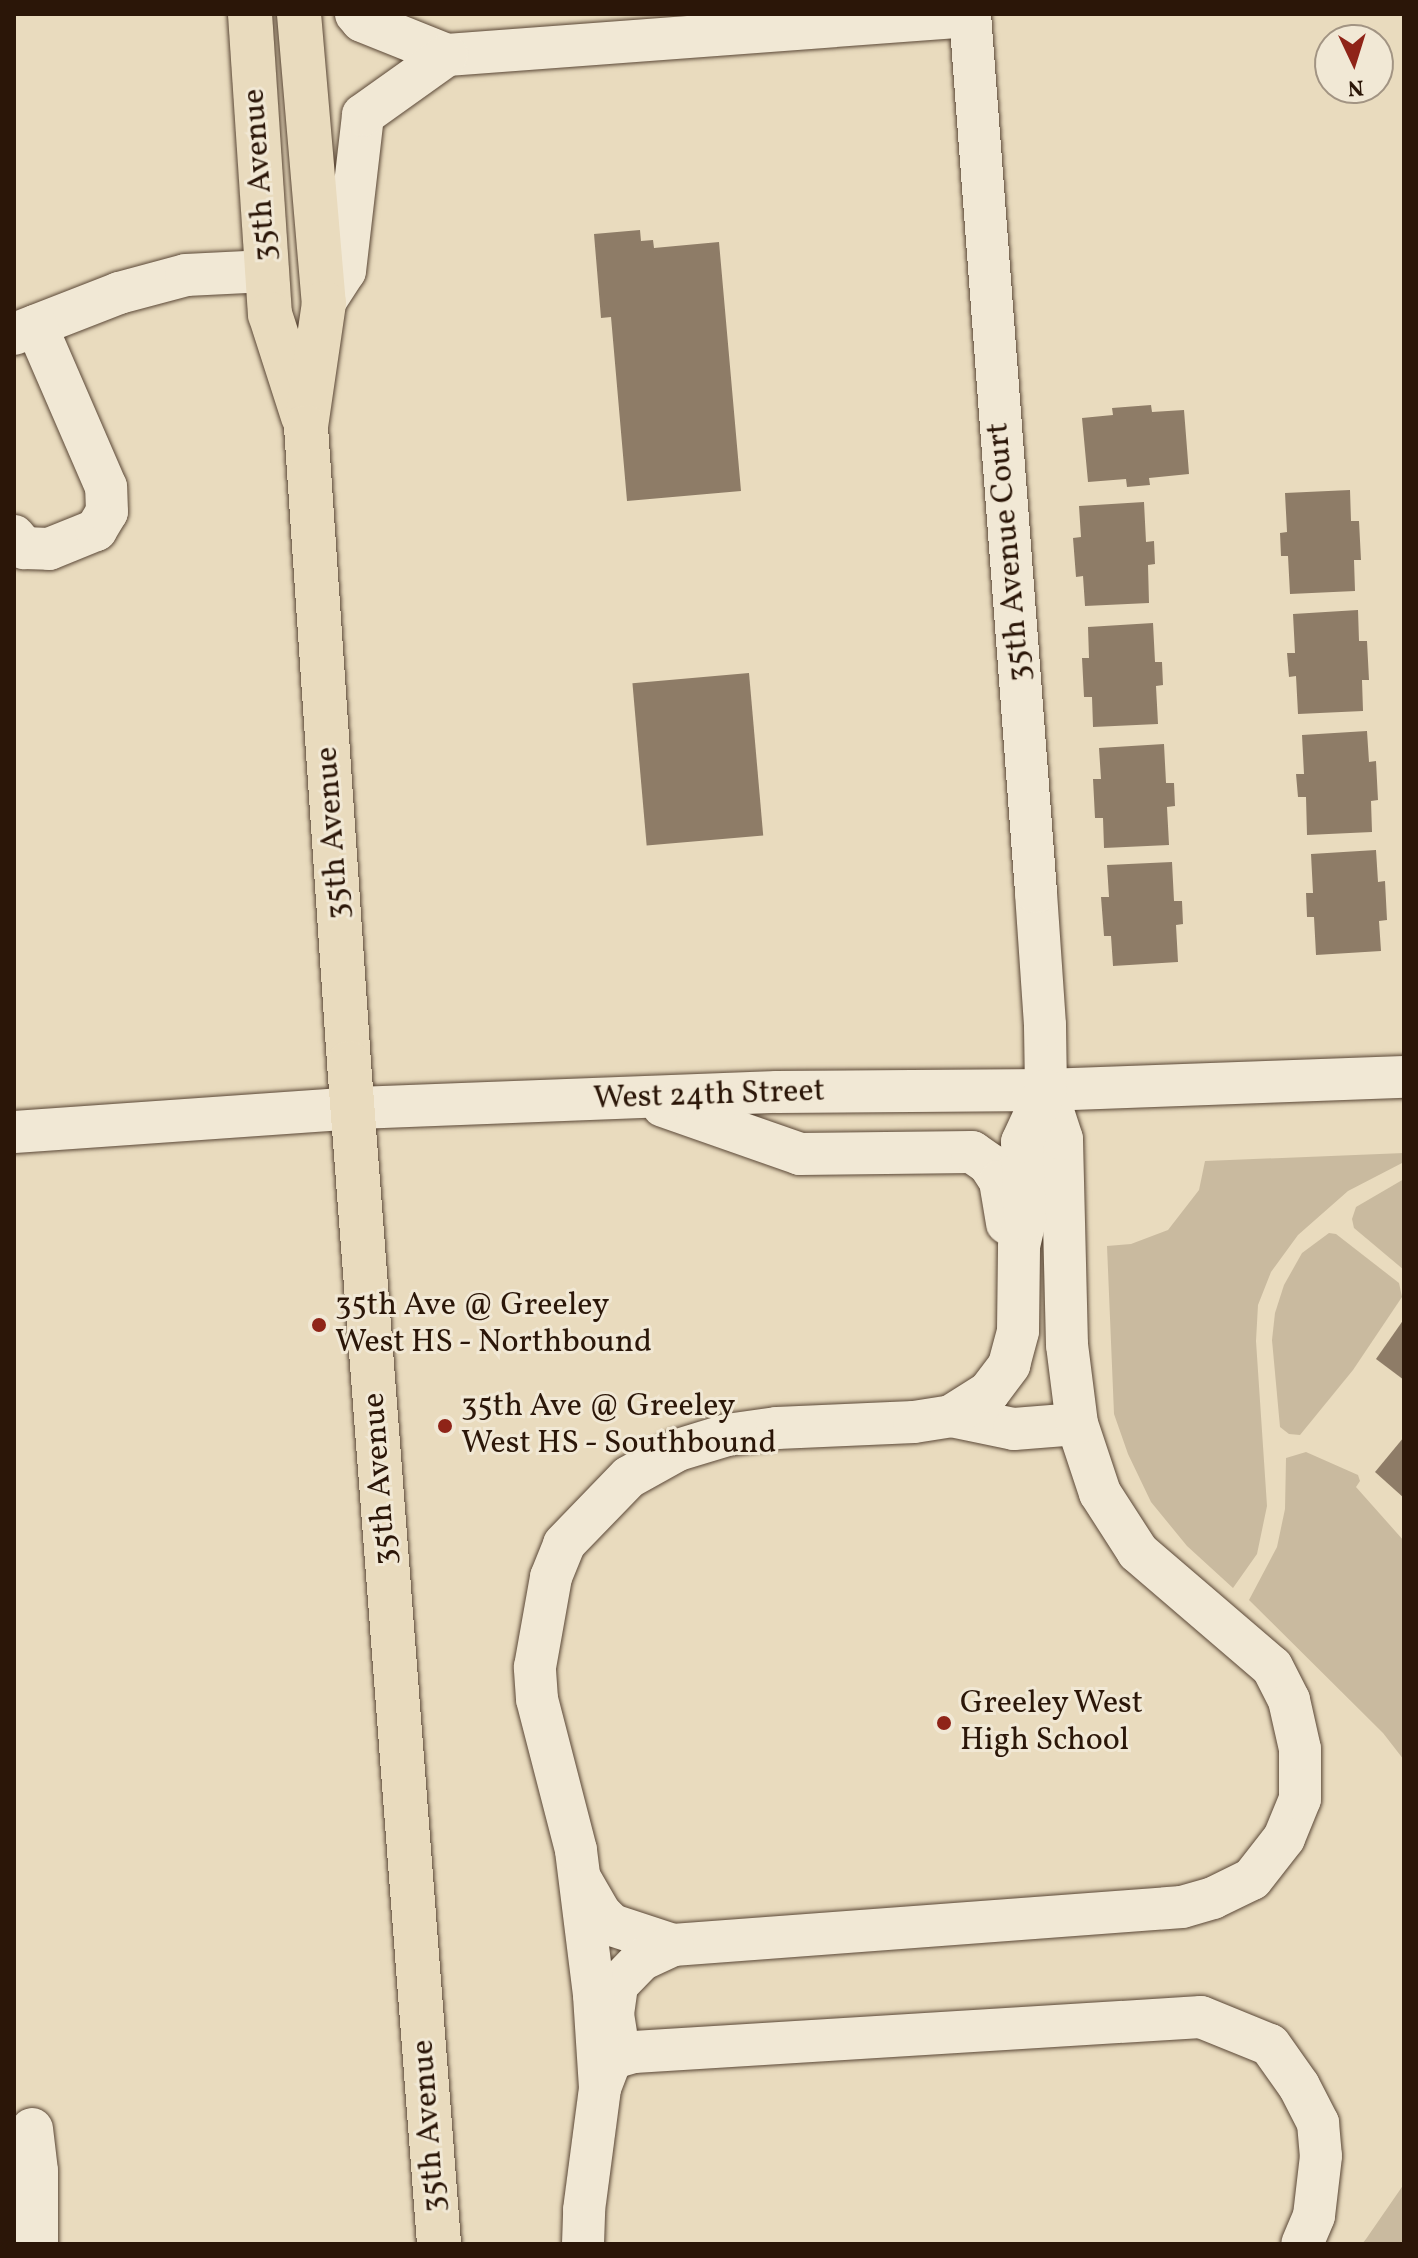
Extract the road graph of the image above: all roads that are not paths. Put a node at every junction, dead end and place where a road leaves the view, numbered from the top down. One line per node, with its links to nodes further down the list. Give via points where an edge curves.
1 (250, 14): 6 (main road, 35th Avenue)
2 (299, 14): 7 (main road, 35th Avenue)
3 (356, 14): 5 (street)
4 (970, 15): 5 (street); 12 (street, 35th Avenue Court)
5 (447, 55): 7 (street, via 363,115 345,271)
6 (267, 271): 8 (street, via 186,275 119,293); 9 (main road, 35th Avenue, via 270,314)
7 (324, 303): 9 (main road, 35th Avenue)
8 (25, 329): 10 (street, via 106,487 107,512 96,530 49,549 24,548)
9 (306, 427): 14 (main road, 35th Avenue)
10 (14, 536)
11 (1404, 1077): 12 (street, West 24th Street)
12 (1046, 1090): 13 (street, West 24th Street); 16 (street, via 1022,1142 1025,1219); 18 (street, via 1062,1139 1067,1345)
13 (639, 1098): 14 (street, West 24th Street); 16 (street, via 800,1154 972,1152 1000,1181 1006,1221)
14 (353, 1109): 15 (street, West 24th Street); 25 (main road, 35th Avenue)
15 (14, 1132)
16 (1019, 1246): 17 (street, via 1018,1331 1009,1365 989,1392)
17 (951, 1416): 18 (street, via 1014,1429); 19 (street, via 777,1428 727,1435 678,1450 629,1477 564,1544 551,1577 535,1667 537,1699)
18 (1077, 1424): 20 (street, via 1100,1493 1138,1552 1272,1667 1289,1700 1300,1749 1300,1799 1284,1838 1252,1879 1182,1907)
19 (581, 1880): 20 (street, via 612,1925); 22 (street)
20 (673, 1945): 21 (street, via 641,1960 617,1985 616,2033)
21 (634, 2052): 22 (street, via 609,2064); 27 (street, via 1201,2017 1270,2045 1318,2123 1321,2156 1314,2216)
22 (600, 2088): 26 (street)
23 (32, 2129): 24 (street)
24 (37, 2244)
25 (439, 2244)
26 (583, 2244)
27 (1302, 2244)

